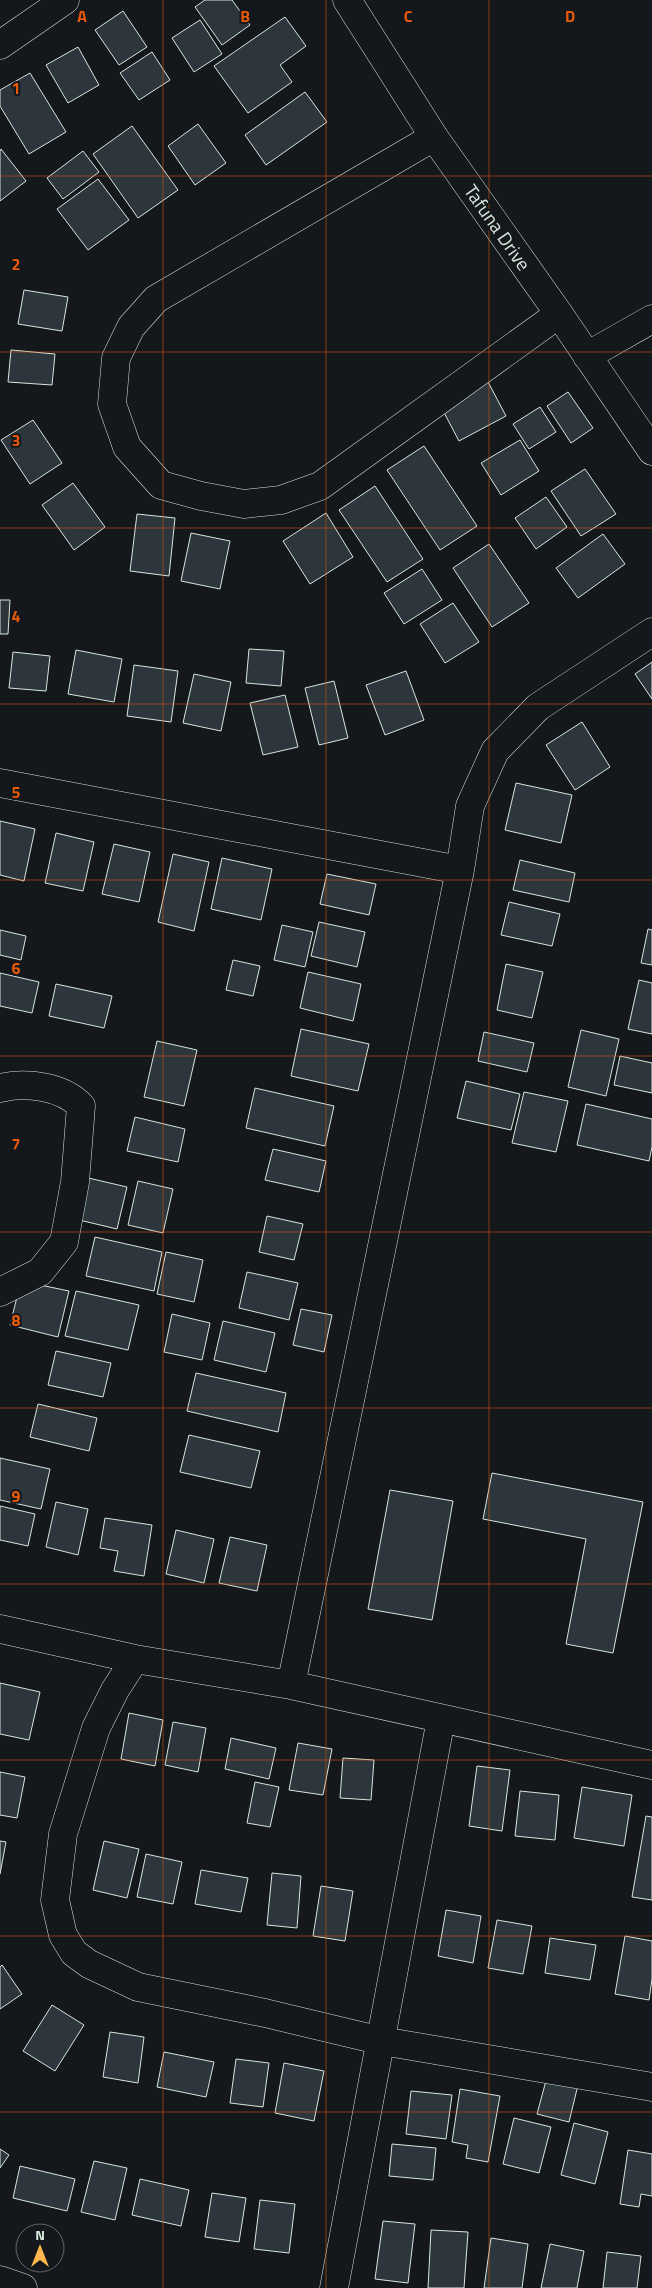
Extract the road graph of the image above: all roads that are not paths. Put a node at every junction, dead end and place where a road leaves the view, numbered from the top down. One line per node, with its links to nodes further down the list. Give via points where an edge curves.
1 (65, 0): 3 (street)
2 (347, 0): 4 (street, Tafuna Drive)
3 (0, 45)
4 (434, 137): 5 (street, Tafuna Drive); 5 (street, via 156,299 130,328 116,358 112,404 127,447 161,485 244,504 281,500 320,486)
5 (559, 314): 7 (street, Tafuna Drive)
6 (652, 319): 7 (street)
7 (587, 356): 8 (street, Tafuna Drive)
8 (652, 451)
9 (652, 632): 11 (street, via 538,707 495,751 470,806)
10 (0, 783): 11 (street)
11 (460, 870): 16 (street)
12 (0, 1088): 13 (street, via 17,1084 43,1088 71,1096 81,1106 75,1182 64,1242 40,1272)
13 (0, 1292)
14 (0, 1629): 15 (street)
15 (135, 1658): 16 (street); 19 (street, via 96,1728 63,1834 55,1900 63,1935 74,1953 89,1964 138,1987)
16 (290, 1685): 17 (street)
17 (441, 1719): 18 (street); 19 (street)
18 (652, 1765)
19 (382, 2041): 20 (street); 23 (street)
20 (652, 2087)
21 (0, 2280): 22 (street)
22 (22, 2288)
23 (334, 2288)

